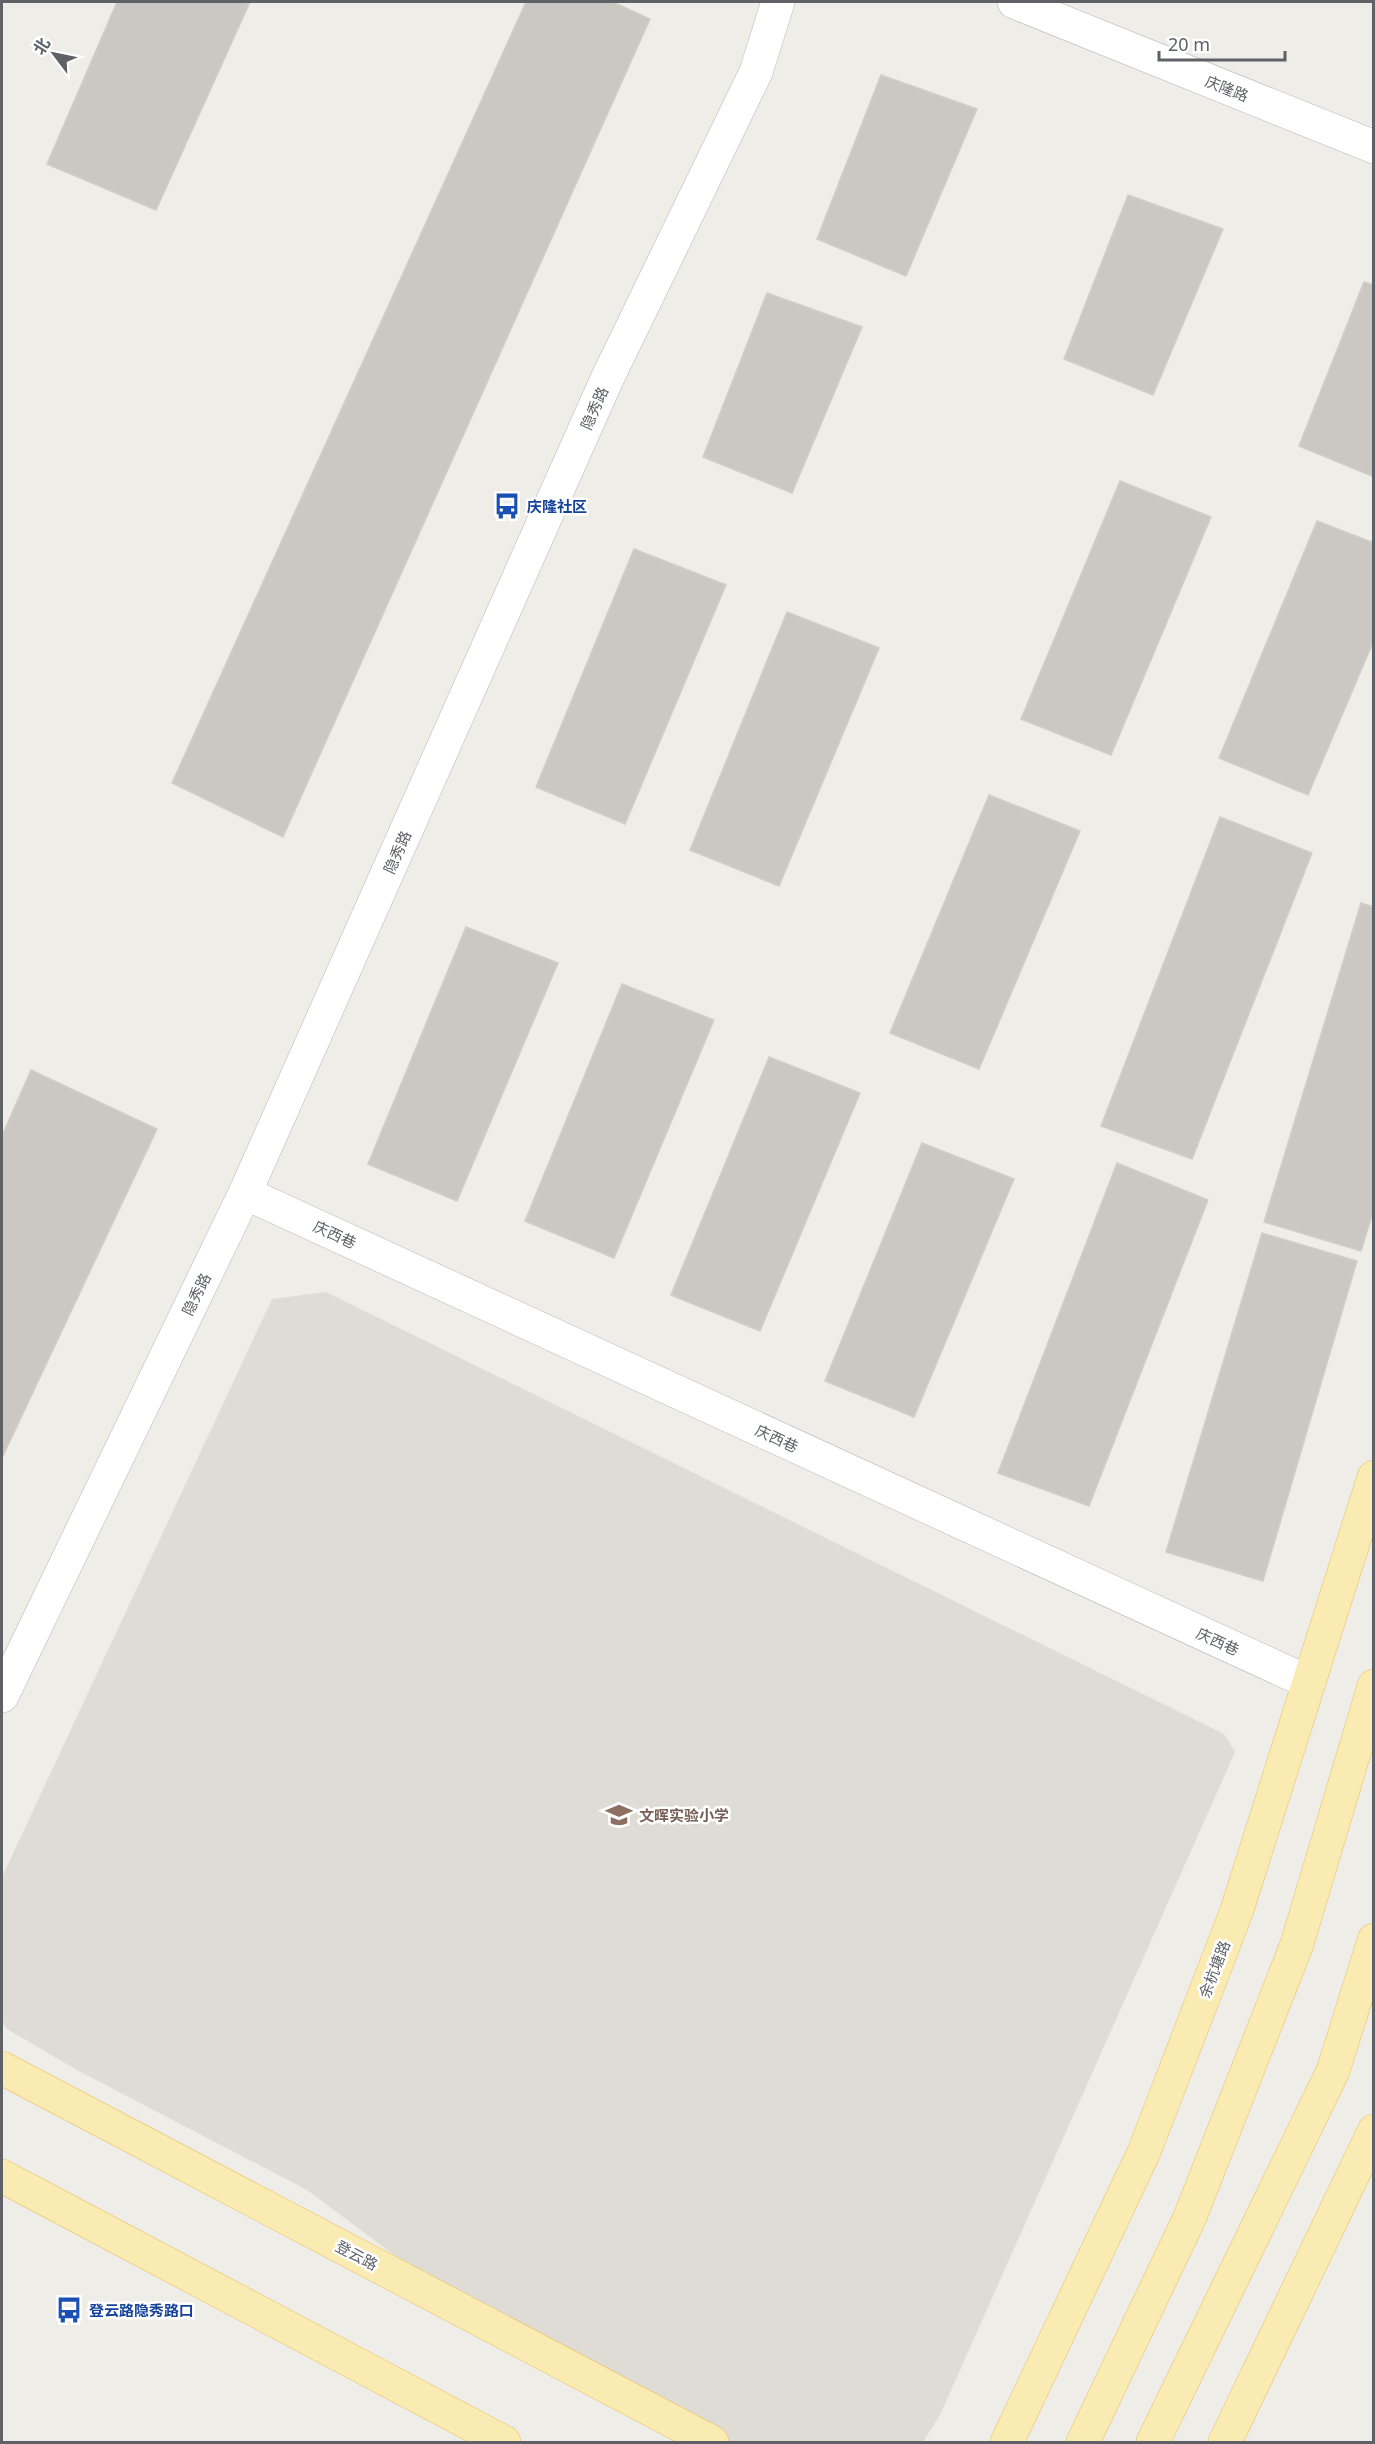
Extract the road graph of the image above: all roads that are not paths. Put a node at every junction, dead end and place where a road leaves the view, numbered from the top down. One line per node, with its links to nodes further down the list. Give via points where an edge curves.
1 (778, 2): 4 (street, 隐秀路, via 756,72 607,379)
2 (1014, 2): 3 (street, 庆隆路)
3 (1374, 147)
4 (245, 1193): 6 (street, 庆西巷); 8 (street, 隐秀路)
5 (1374, 1477): 6 (main road, 余杭塘路)
6 (1308, 1682): 15 (main road, 余杭塘路, via 1237,1910 1144,2152)
7 (1374, 1686): 16 (main road, via 1297,1944 1190,2217)
8 (2, 1696)
9 (1374, 1940): 17 (main road, via 1333,2071)
10 (2, 2068): 14 (main road, 登云路)
11 (1374, 2131): 18 (main road)
12 (2, 2176): 13 (main road)
13 (504, 2442)
14 (712, 2442)
15 (1007, 2442)
16 (1083, 2442)
17 (1153, 2442)
18 (1225, 2442)

